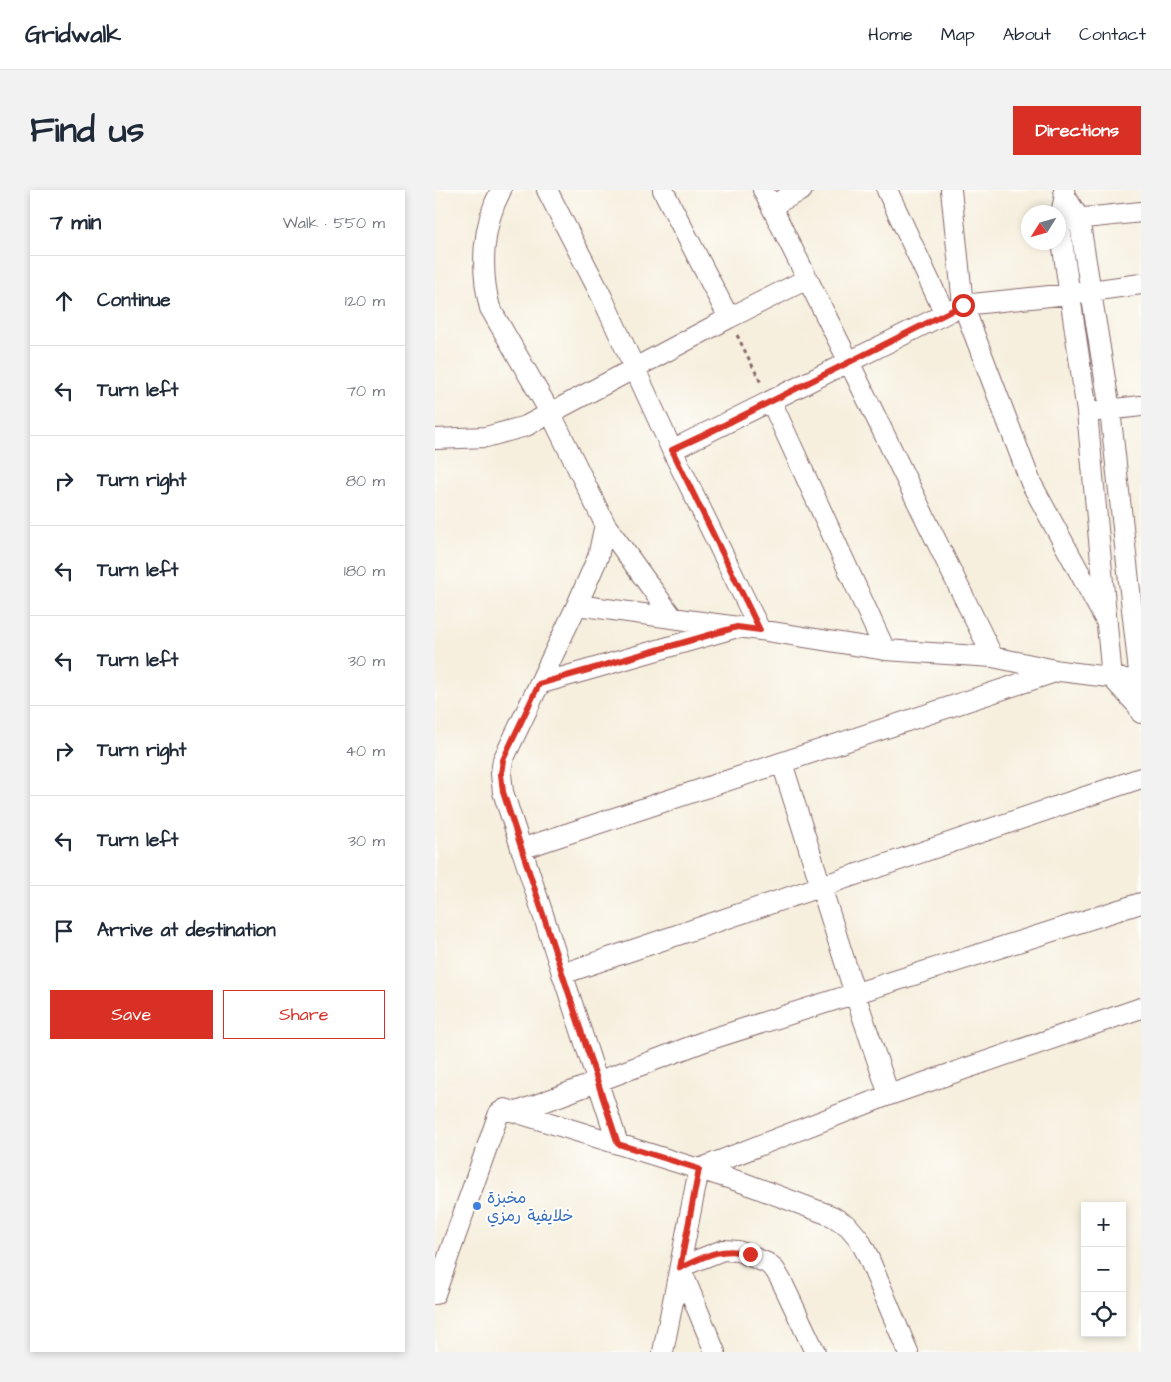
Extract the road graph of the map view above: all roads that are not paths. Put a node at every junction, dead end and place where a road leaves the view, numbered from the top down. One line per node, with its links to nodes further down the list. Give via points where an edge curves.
1 (501, 190): 26 (street, via 485,243 485,290 490,308)
2 (547, 190): 21 (street)
3 (663, 190): 19 (street)
4 (802, 190): 8 (street)
5 (887, 190): 18 (street)
6 (951, 190): 17 (street)
7 (1065, 193): 10 (street)
8 (767, 198): 13 (street)
9 (1141, 212): 10 (street)
10 (1079, 218): 11 (street); 15 (street)
11 (1066, 220)
12 (1063, 250): 16 (street)
13 (807, 280): 19 (street); 20 (street)
14 (1141, 284): 15 (street)
15 (1090, 290): 16 (street); 24 (street)
16 (1069, 294): 17 (street); 25 (street)
17 (963, 305): 18 (street); 32 (street, via 1031,483)
18 (945, 314): 20 (street)
19 (729, 318): 21 (street)
20 (849, 362): 22 (street); 36 (street)
21 (635, 368): 26 (street); 28 (street)
22 (771, 401): 28 (street); 35 (street)
23 (1141, 406): 24 (street)
24 (1110, 410): 25 (street); 39 (street)
25 (1087, 412): 32 (street)
26 (551, 414): 27 (street, via 526,426 486,437); 29 (street)
27 (435, 439)
28 (672, 450): 34 (street)
29 (605, 524): 30 (street, via 597,557); 31 (street)
30 (577, 605): 31 (street); 40 (street)
31 (673, 618): 33 (street)
32 (1107, 623): 38 (street)
33 (737, 627): 34 (street); 40 (street)
34 (760, 630): 35 (street)
35 (885, 650): 36 (street)
36 (993, 657): 37 (street)
37 (1060, 671): 38 (street); 42 (street)
38 (1113, 678): 39 (street); 41 (street)
39 (1141, 681): 41 (street)
40 (539, 684): 44 (street, via 503,760 501,774 503,792)
41 (1139, 710)
42 (782, 763): 44 (street); 45 (street)
43 (1141, 778): 45 (street)
44 (521, 849): 47 (street)
45 (821, 886): 47 (street); 48 (street)
46 (1141, 903): 48 (street)
47 (562, 974): 50 (street)
48 (855, 994): 50 (street, via 708,1040); 51 (street)
49 (1141, 1008): 51 (street)
50 (597, 1081): 52 (street); 53 (street)
51 (889, 1095): 54 (street)
52 (517, 1112): 53 (street); 56 (street, via 505,1109 499,1113)
53 (618, 1144): 54 (street)
54 (699, 1169): 55 (street); 60 (street, via 745,1182 832,1216 848,1226 867,1254)
55 (680, 1268): 57 (street); 58 (street); 59 (street, via 723,1250 750,1254 767,1263 782,1282)
56 (435, 1294)
57 (663, 1352)
58 (715, 1352)
59 (815, 1352)
60 (908, 1352)

